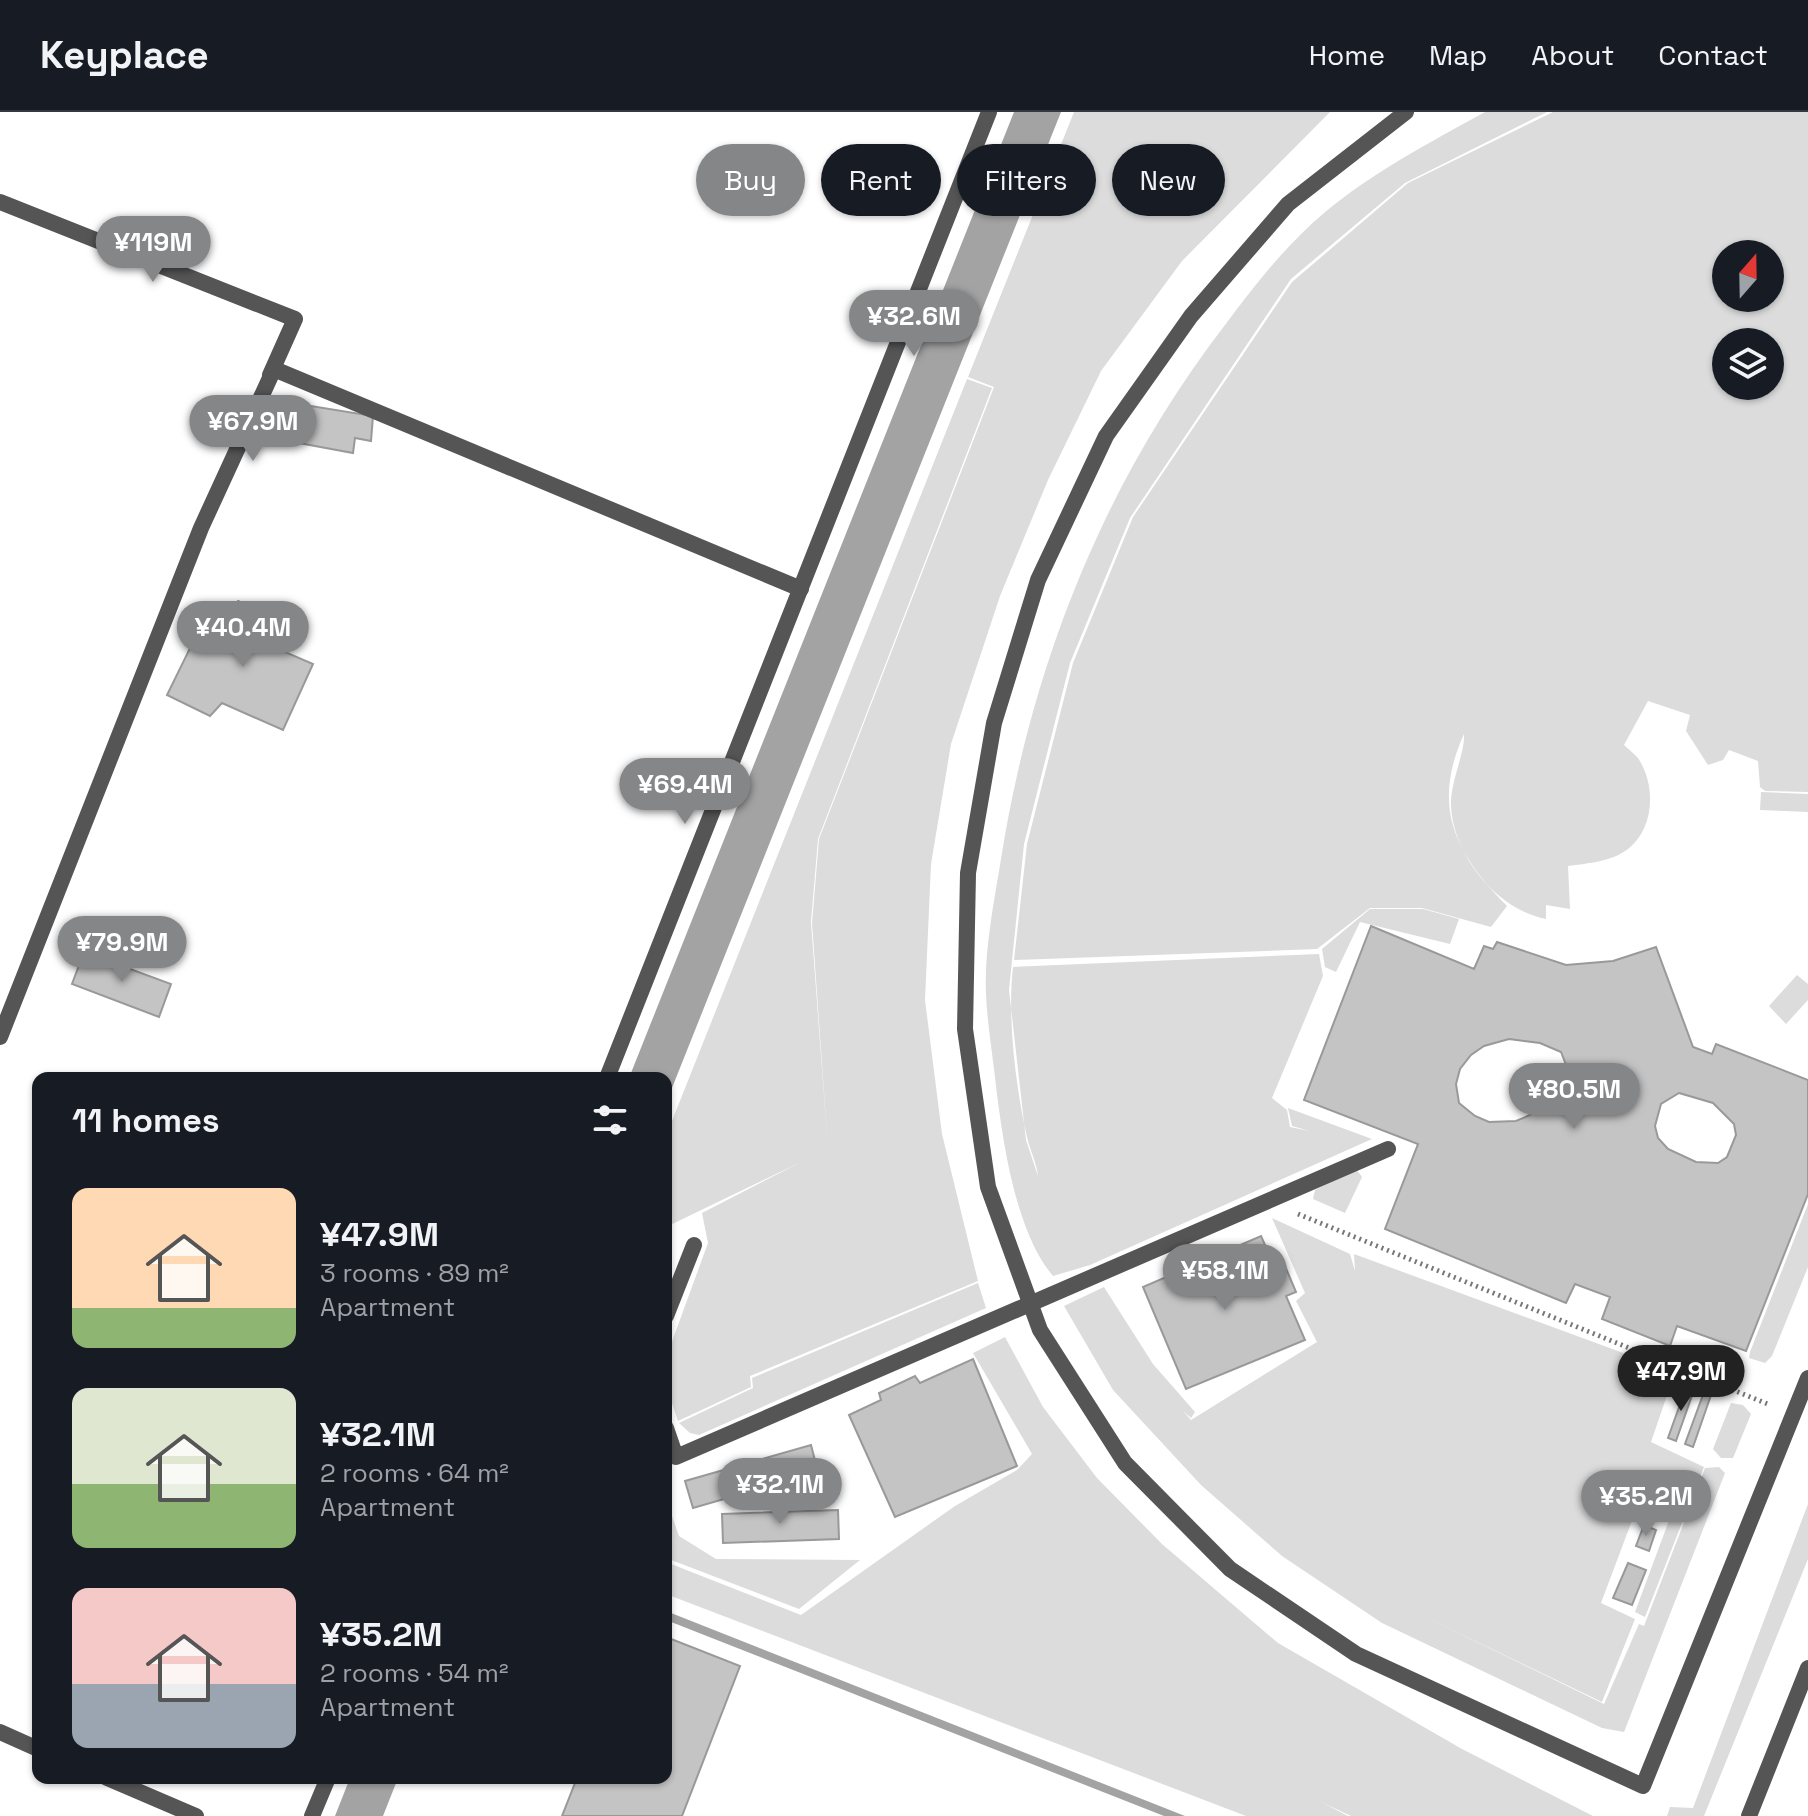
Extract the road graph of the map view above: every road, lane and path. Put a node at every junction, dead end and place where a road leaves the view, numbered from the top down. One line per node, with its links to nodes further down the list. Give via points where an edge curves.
1 (989, 112): 5 (street)
2 (1406, 112): 12 (street, via 1288,204 1191,316 1106,436 1038,580 994,723 968,873 965,1029 988,1187)
3 (0, 202): 4 (street, via 295,319)
4 (267, 383): 5 (street, via 274,369); 6 (street, via 201,528)
5 (801, 589): 7 (street)
6 (0, 1037)
7 (609, 1072)
8 (1388, 1149): 9 (street)
9 (1267, 1201): 12 (street); 14 (path)
10 (694, 1245): 11 (street)
11 (672, 1301)
12 (1031, 1304): 14 (street, via 1040,1330 1125,1463 1230,1569 1356,1654 1643,1786); 15 (street, via 676,1457)
13 (1808, 1378): 14 (street)
14 (1793, 1415)
15 (672, 1445)
16 (1808, 1668): 23 (street)
17 (0, 1732): 18 (street)
18 (32, 1746)
19 (121, 1784): 21 (street)
20 (325, 1784): 22 (street)
21 (196, 1816)
22 (312, 1816)
23 (1749, 1816)

